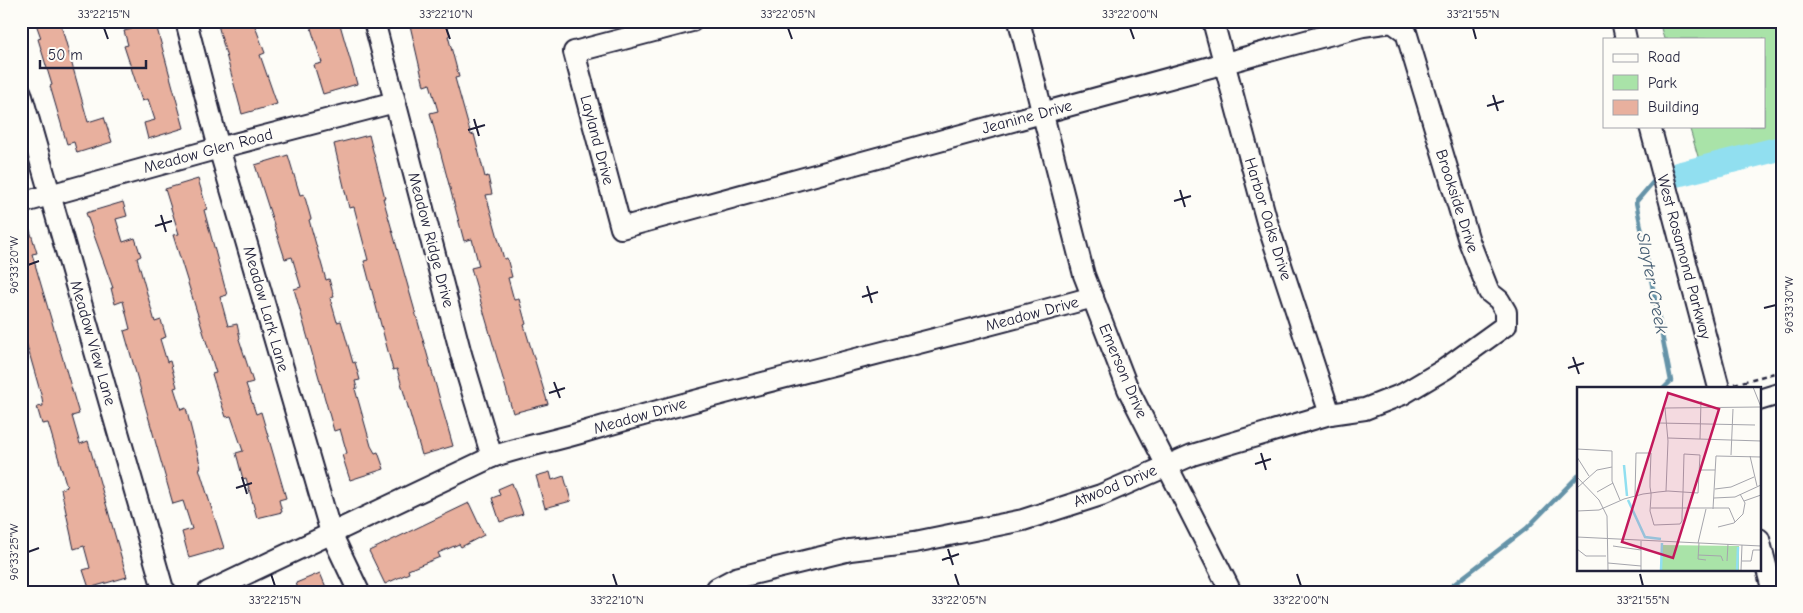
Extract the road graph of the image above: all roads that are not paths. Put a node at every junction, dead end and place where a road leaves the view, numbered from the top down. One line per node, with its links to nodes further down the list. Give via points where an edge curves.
1 (186, 21): 14 (street, Meadow Lark Lane)
2 (374, 21): 11 (street, Meadow Ridge Drive)
3 (692, 21): 17 (street, Layland Drive, via 574,52)
4 (1019, 21): 12 (street, Emerson Drive)
5 (1213, 21): 9 (street, Harbor Oaks Drive)
6 (1622, 21): 7 (street)
7 (1626, 38)
8 (1414, 58): 9 (street, Jeanine Drive, via 1406,32 1392,22 1363,26); 19 (street, Brookside Drive, via 1469,241 1489,292 1506,312 1506,325)
9 (1224, 63): 12 (street, Jeanine Drive); 23 (street, Harbor Oaks Drive, via 1267,222)
10 (21, 93): 15 (street, Meadow View Lane)
11 (395, 102): 14 (street, Meadow Glen Road); 24 (street, Meadow Ridge Drive, via 461,354)
12 (1043, 113): 17 (street, Jeanine Drive); 18 (street, Emerson Drive)
13 (1651, 128): 20 (street, West Rosamond Parkway)
14 (219, 148): 15 (street, Meadow Glen Road); 26 (street, Meadow Lark Lane)
15 (50, 195): 16 (street, Meadow Glen Road); 29 (street, Meadow View Lane)
16 (21, 203)
17 (621, 228)
18 (1092, 297): 24 (street, Meadow Drive, via 526,445); 25 (street, Emerson Drive, via 1128,389)
19 (1494, 334): 23 (street, Atwood Drive, via 1403,394 1366,409)
20 (1724, 387)
21 (1782, 393): 22 (street)
22 (1760, 400)
23 (1330, 414): 25 (street, Atwood Drive, via 1192,455)
24 (492, 457): 26 (street, Meadow Drive)
25 (1166, 466): 28 (street, Atwood Drive, via 1101,495 1023,520 915,542 850,550 736,578); 32 (street, Emerson Drive)
26 (331, 533): 30 (street, Meadow Drive); 31 (street, Meadow Lark Lane)
27 (1760, 543): 33 (street)
28 (717, 590)
29 (166, 592)
30 (208, 592)
31 (359, 592)
32 (1231, 592)
33 (1773, 592)

